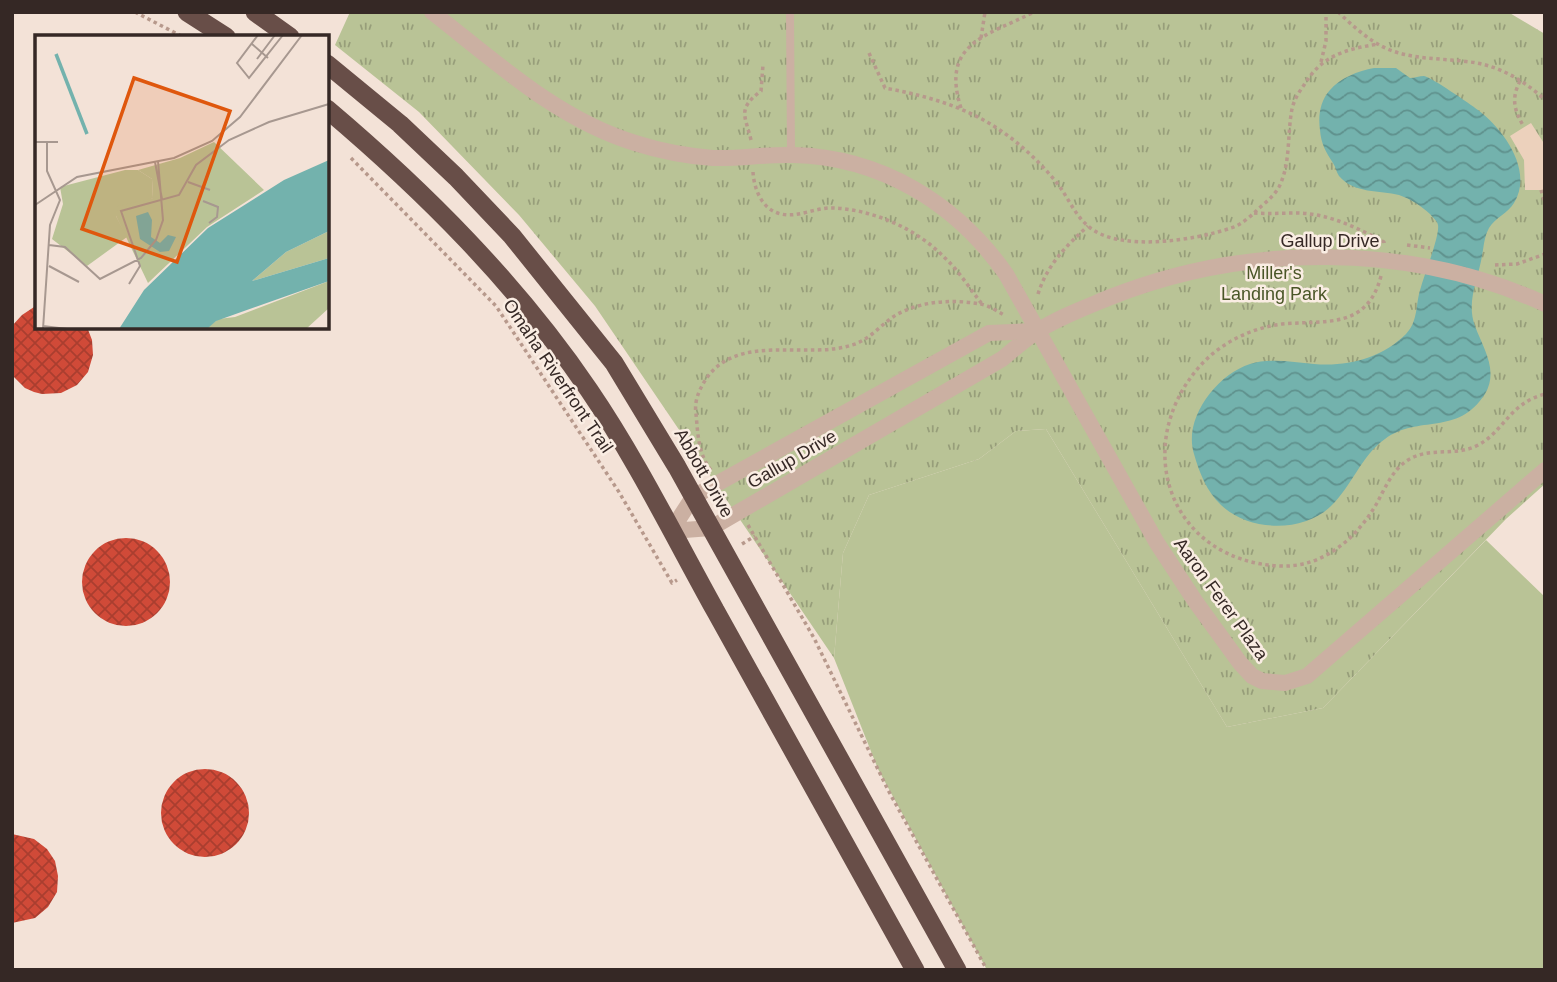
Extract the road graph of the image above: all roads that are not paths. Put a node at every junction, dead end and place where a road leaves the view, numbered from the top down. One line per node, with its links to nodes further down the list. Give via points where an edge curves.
1 (187, 12): 5 (highway)
2 (255, 12): 6 (highway)
3 (432, 12): 9 (street, Aaron Ferer Plaza, via 531,90 608,134 677,154 713,158)
4 (790, 12): 9 (lane)
5 (223, 35)
6 (287, 35)
7 (331, 67): 13 (highway, Abbott Drive, via 428,150 512,236 614,363)
8 (329, 111): 15 (highway, via 432,202 537,320 589,390)
9 (791, 155): 11 (street, Aaron Ferer Plaza, via 816,156 875,171 935,200 989,249)
10 (1545, 304): 11 (street, Gallup Drive, via 1486,281 1418,264 1325,258 1269,260 1169,277 1086,307)
11 (1037, 331): 12 (street, Aaron Ferer Plaza, via 1195,601 1240,663 1262,681 1285,683 1307,676); 13 (street, Gallup Drive, via 989,333); 14 (street, Gallup Drive, via 1002,359)
12 (1545, 470)
13 (693, 497): 14 (highway, Abbott Drive); 15 (street, Gallup Drive)
14 (711, 528): 15 (street, Gallup Drive); 17 (highway, Abbott Drive)
15 (671, 531): 16 (highway)
16 (915, 970)
17 (957, 970)

